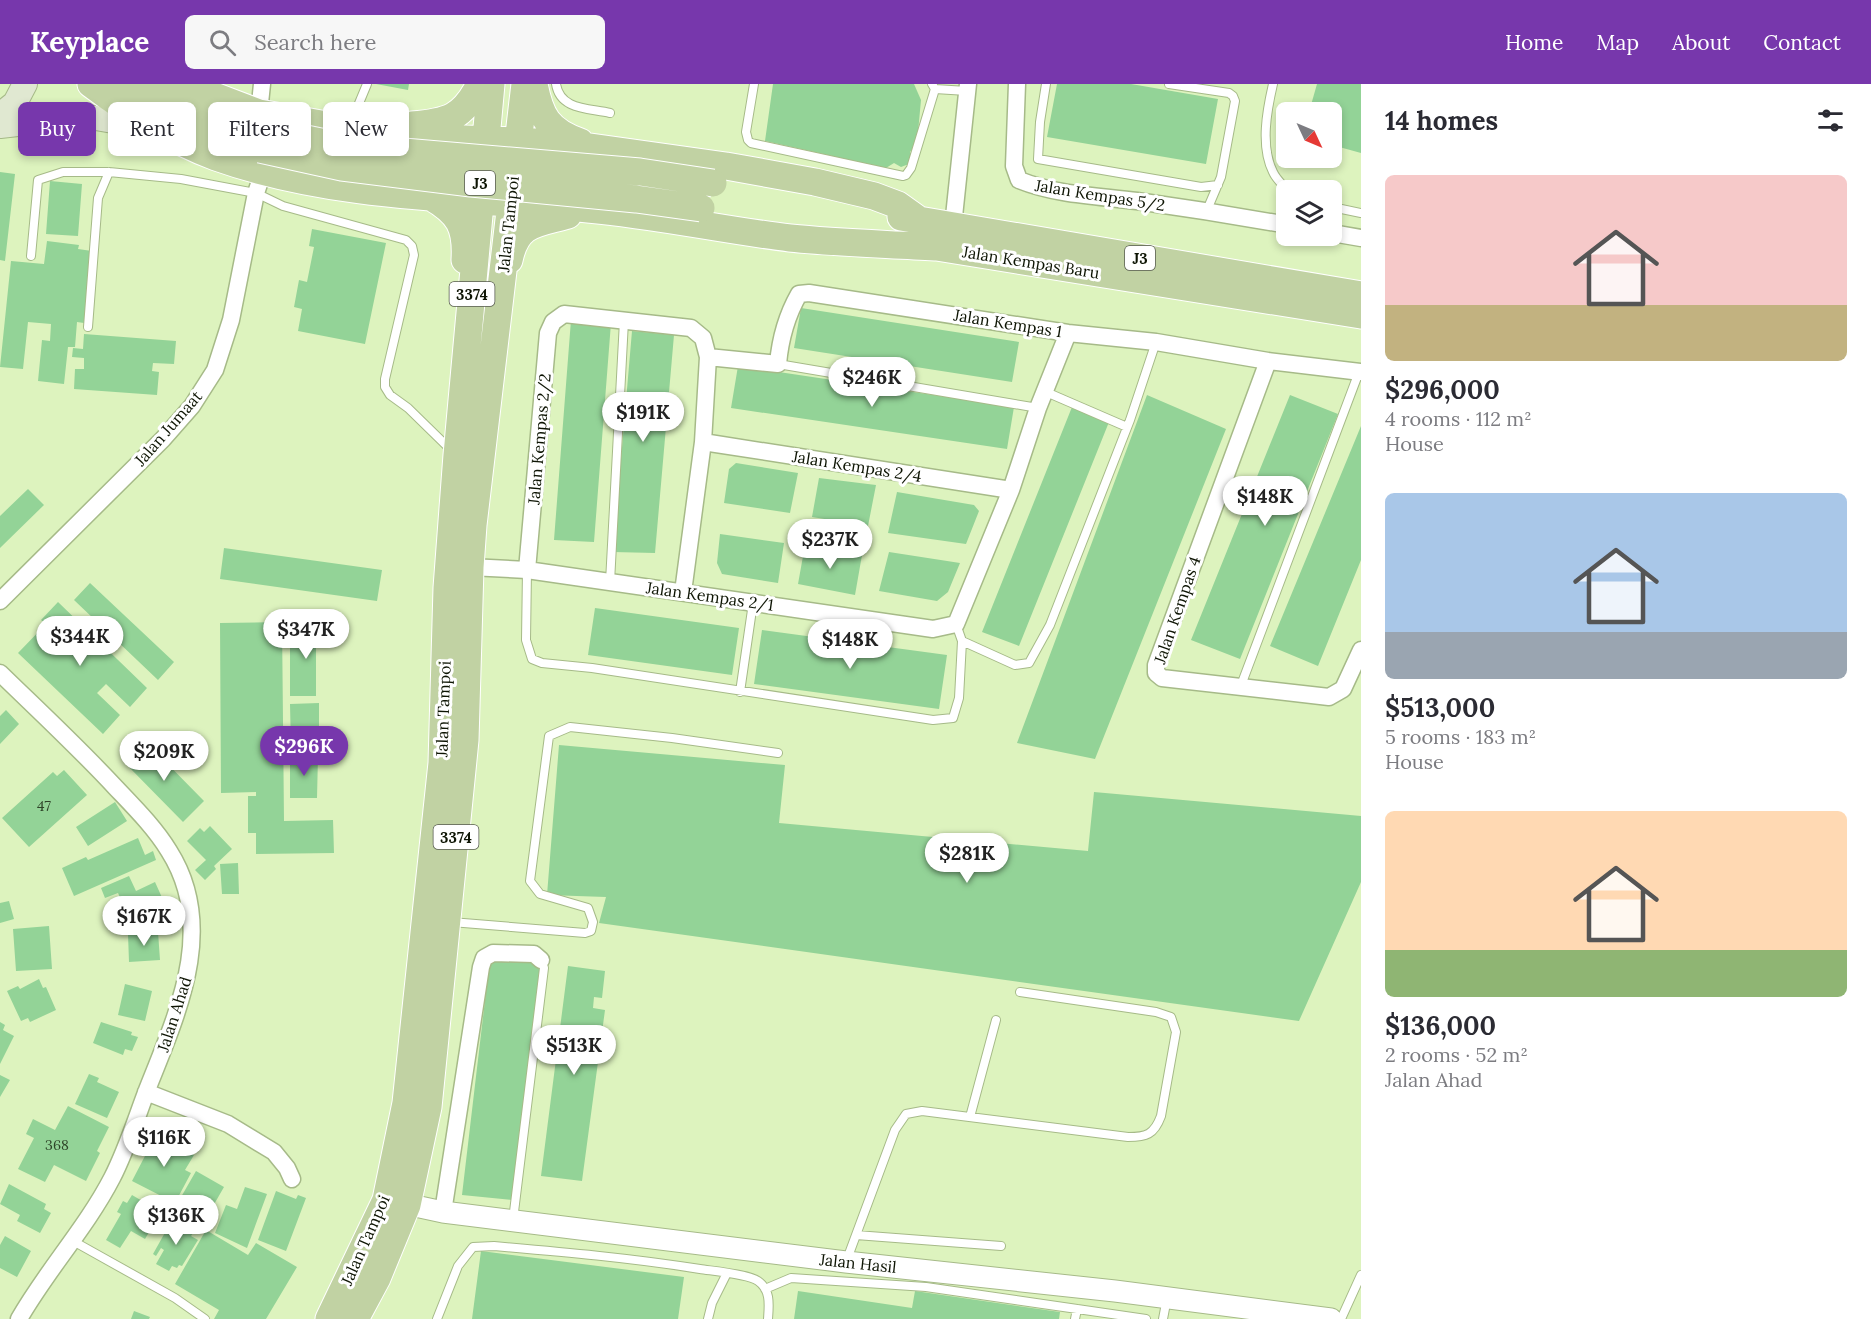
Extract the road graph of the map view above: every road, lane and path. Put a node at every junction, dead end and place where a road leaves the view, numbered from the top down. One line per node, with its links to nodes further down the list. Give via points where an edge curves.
1 (25, 84): 26 (main road, via 15,103)
2 (91, 84): 20 (main road)
3 (121, 84): 30 (main road, J3, via 158,108)
4 (159, 84): 24 (main road, J3)
5 (191, 84): 21 (main road)
6 (262, 84): 22 (street, Jalan Jumaat)
7 (367, 84): 23 (lane)
8 (480, 84): 28 (main road, via 471,102 450,119)
9 (491, 84): 33 (main road, Jalan Tampoi / 3374)
10 (525, 84): 34 (main road, Jalan Tampoi / 3374)
11 (534, 84): 37 (main road, via 538,105 552,127 574,140)
12 (556, 84): 25 (lane, via 558,96 566,104)
13 (754, 84): 18 (lane, via 746,132 751,143 899,176 906,175 911,168)
14 (1017, 84): 52 (street, Jalan Kempas 5/2, via 1014,166 1019,180 1034,186)
15 (1046, 84): 45 (lane, via 1038,159 1201,187)
16 (1169, 84): 45 (lane, via 1233,96 1235,100)
17 (1273, 84): 44 (lane, via 1267,153)
18 (934, 86): 19 (lane)
19 (967, 88): 56 (street)
20 (115, 102)
21 (216, 102)
22 (262, 102)
23 (358, 102)
24 (208, 110)
25 (610, 113)
26 (0, 115)
27 (108, 120): 29 (main road, via 52,120)
28 (409, 125)
29 (0, 126)
30 (208, 131)
31 (409, 135): 32 (main road)
32 (440, 138): 33 (main road); 46 (main road, via 450,158 450,176)
33 (487, 139): 34 (main road); 47 (main road, Jalan Tampoi / 3374)
34 (517, 140): 35 (main road); 48 (main road, Jalan Tampoi / 3374)
35 (562, 143): 37 (main road); 49 (main road, via 542,159 532,178 539,200)
36 (311, 149): 54 (main road, Jalan Kempas Baru / J3, bridge, via 345,147 640,172)
37 (603, 149): 54 (main road, via 815,182 874,196 898,205)
38 (249, 156): 43 (lane, via 181,179)
39 (260, 156): 84 (street, Jalan Jumaat, via 231,320 215,370 192,406 163,439)
40 (263, 156): 77 (lane, via 283,206 406,240 412,246 414,255 385,387 390,396)
41 (271, 156): 46 (main road, via 349,188)
42 (283, 156): 59 (main road, Jalan Kempas Baru / J3, bridge, via 342,167 701,208)
43 (109, 172): 60 (lane, via 63,172 38,180); 64 (lane, via 98,198)
44 (1279, 180)
45 (1218, 185): 52 (lane)
46 (431, 197): 47 (main road); 72 (main road, via 459,219 466,248 460,334)
47 (482, 200): 48 (main road); 72 (main road, Jalan Tampoi / 3374)
48 (510, 204): 49 (main road); 65 (main road, Jalan Tampoi / 3374)
49 (549, 207): 50 (main road)
50 (590, 209): 59 (main road, via 790,238); 65 (main road, via 531,225 520,232 513,244)
51 (1342, 209): 53 (lane)
52 (1207, 210): 55 (street)
53 (1361, 213)
54 (919, 220): 56 (main road, Jalan Kempas Baru / J3)
55 (1276, 223)
56 (953, 226): 61 (main road, Jalan Kempas Baru / J3)
57 (1342, 235): 58 (street)
58 (1361, 238)
59 (935, 247): 62 (main road, Jalan Kempas Baru / J3)
60 (31, 256)
61 (1361, 294)
62 (1361, 315)
63 (624, 321): 68 (street, via 691,328 703,338); 80 (street, Jalan Kempas 2/2, via 564,314 553,322 548,333); 81 (lane)
64 (88, 327)
65 (497, 329): 79 (main road, Jalan Tampoi / 3374)
66 (1068, 333): 67 (street, Jalan Kempas 1); 70 (street, Jalan Kempas 1, via 799,294 792,305); 73 (street)
67 (1156, 342): 69 (street, Jalan Kempas 1); 75 (lane)
68 (708, 357): 70 (street); 76 (street)
69 (1268, 361): 71 (street, Jalan Kempas 1); 90 (street, Jalan Kempas 4, via 1156,665 1156,673 1162,678)
70 (778, 364): 74 (lane)
71 (1360, 372): 90 (lane)
72 (463, 387): 77 (main road, Jalan Tampoi / 3374)
73 (1046, 392): 74 (street); 75 (lane)
74 (1038, 408): 78 (street)
75 (1127, 427): 87 (lane, via 1050,625 1029,663 1015,665)
76 (703, 442): 78 (street, Jalan Kempas 2/4); 83 (street)
77 (457, 455): 82 (main road, Jalan Tampoi / 3374)
78 (1011, 490): 86 (street)
79 (470, 567): 80 (street, Jalan Kempas 2/1); 82 (street); 93 (main road, Jalan Tampoi / 3374, via 465,740)
80 (527, 570): 81 (street, Jalan Kempas 2/1); 91 (lane, via 526,640 532,659)
81 (610, 582): 83 (street, Jalan Kempas 2/1)
82 (447, 588): 100 (main road, Jalan Tampoi / 3374, via 442,763)
83 (682, 592): 85 (street, Jalan Kempas 2/1)
84 (0, 601)
85 (753, 603): 86 (street, Jalan Kempas 2/1, via 933,629); 91 (lane)
86 (956, 624): 87 (lane)
87 (962, 641): 91 (lane, via 959,698 953,718 933,720)
88 (1361, 650): 90 (street, Jalan Kempas 4, via 1343,689 1329,697)
89 (0, 673): 97 (street, Jalan Ahad, via 126,798 169,852 183,881 191,909 193,940 188,978)
90 (1240, 688)
91 (740, 692)
92 (778, 753): 93 (lane, via 570,727 549,735 530,881 540,894 588,908 593,922 591,931)
93 (448, 921): 100 (main road, Jalan Tampoi / 3374, via 428,1107)
94 (541, 960): 101 (street, via 534,954 493,952 484,958); 102 (lane, via 544,968)
95 (1020, 992): 98 (lane, via 1171,1017 1176,1032 1157,1128 1143,1137 1128,1137)
96 (996, 1020): 98 (lane)
97 (146, 1092): 99 (street, via 228,1124 274,1152); 104 (street, Jalan Ahad, via 112,1178)
98 (970, 1117): 103 (lane, via 922,1111 906,1114 895,1130)
99 (292, 1179)
100 (397, 1202): 101 (street, Jalan Hasil); 114 (main road, Jalan Tampoi / 3374); 115 (main road, Jalan Tampoi / 3374, via 377,1278)
101 (443, 1212): 102 (street, Jalan Hasil)
102 (513, 1221): 106 (street, Jalan Hasil)
103 (856, 1235): 105 (lane); 106 (lane)
104 (73, 1241): 112 (street, Jalan Ahad); 113 (lane)
105 (1001, 1246)
106 (846, 1262): 110 (street, Jalan Hasil)
107 (727, 1273): 109 (lane, via 757,1280); 116 (lane, via 624,1257 473,1247 458,1266); 117 (lane)
108 (1361, 1275): 123 (lane)
109 (765, 1289): 111 (lane, via 791,1278 926,1287); 118 (lane)
110 (1167, 1298): 121 (lane); 122 (street, Jalan Hasil)
111 (1077, 1309): 119 (lane); 120 (lane)
112 (20, 1319)
113 (205, 1319)
114 (329, 1319)
115 (355, 1319)
116 (437, 1319)
117 (708, 1319)
118 (768, 1319)
119 (1075, 1319)
120 (1146, 1319)
121 (1162, 1319)
122 (1331, 1319)
123 (1341, 1319)

